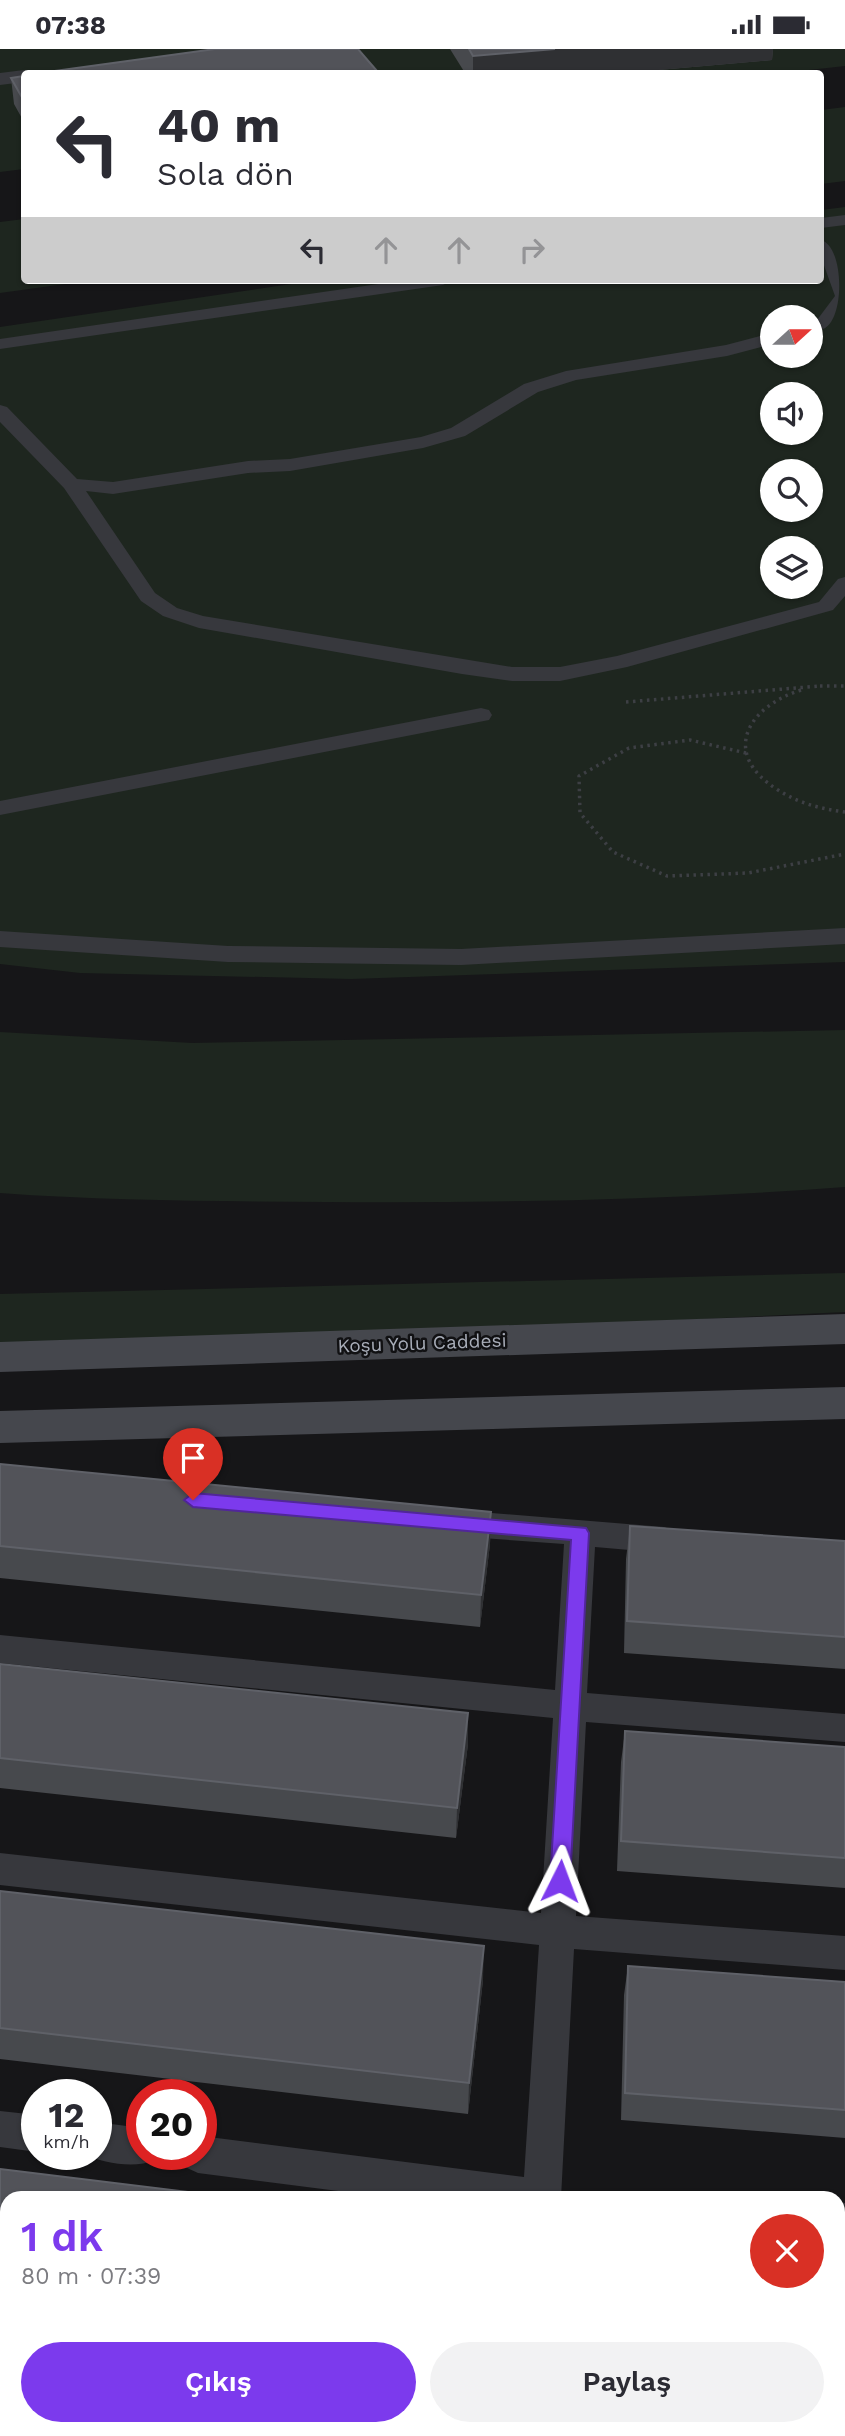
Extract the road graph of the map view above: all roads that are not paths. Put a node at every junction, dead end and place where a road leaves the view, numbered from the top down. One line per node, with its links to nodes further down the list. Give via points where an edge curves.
1 (21, 76): 2 (street)
2 (0, 79)
3 (845, 220): 4 (lane)
4 (824, 223)
5 (824, 248): 7 (lane, via 844,296)
6 (415, 284): 11 (lane)
7 (823, 319)
8 (823, 327): 9 (lane)
9 (845, 330)
10 (760, 341): 13 (lane, via 573,375 531,387 458,432 423,442 113,488)
11 (0, 344)
12 (0, 411): 13 (lane)
13 (71, 484): 14 (lane, via 148,597 170,612 199,622 500,672 561,674 620,662 826,606)
14 (845, 583)
15 (481, 715): 16 (lane)
16 (0, 808)
17 (845, 936): 18 (lane, via 461,957 228,954)
18 (0, 939)
19 (845, 1329): 20 (main road, Koşu Yolu Caddesi)
20 (0, 1357)
21 (845, 1403): 22 (main road)
22 (0, 1427)
23 (428, 1520): 24 (lane)
24 (580, 1533): 25 (lane); 27 (lane)
25 (691, 1542)
26 (0, 1649): 27 (lane)
27 (570, 1706): 28 (lane); 30 (lane)
28 (845, 1728)
29 (0, 1869): 30 (lane)
30 (558, 1931): 31 (lane); 36 (lane)
31 (845, 1953)
32 (0, 2129): 33 (lane)
33 (21, 2132)
34 (217, 2156): 35 (lane)
35 (487, 2191)
36 (542, 2191)

